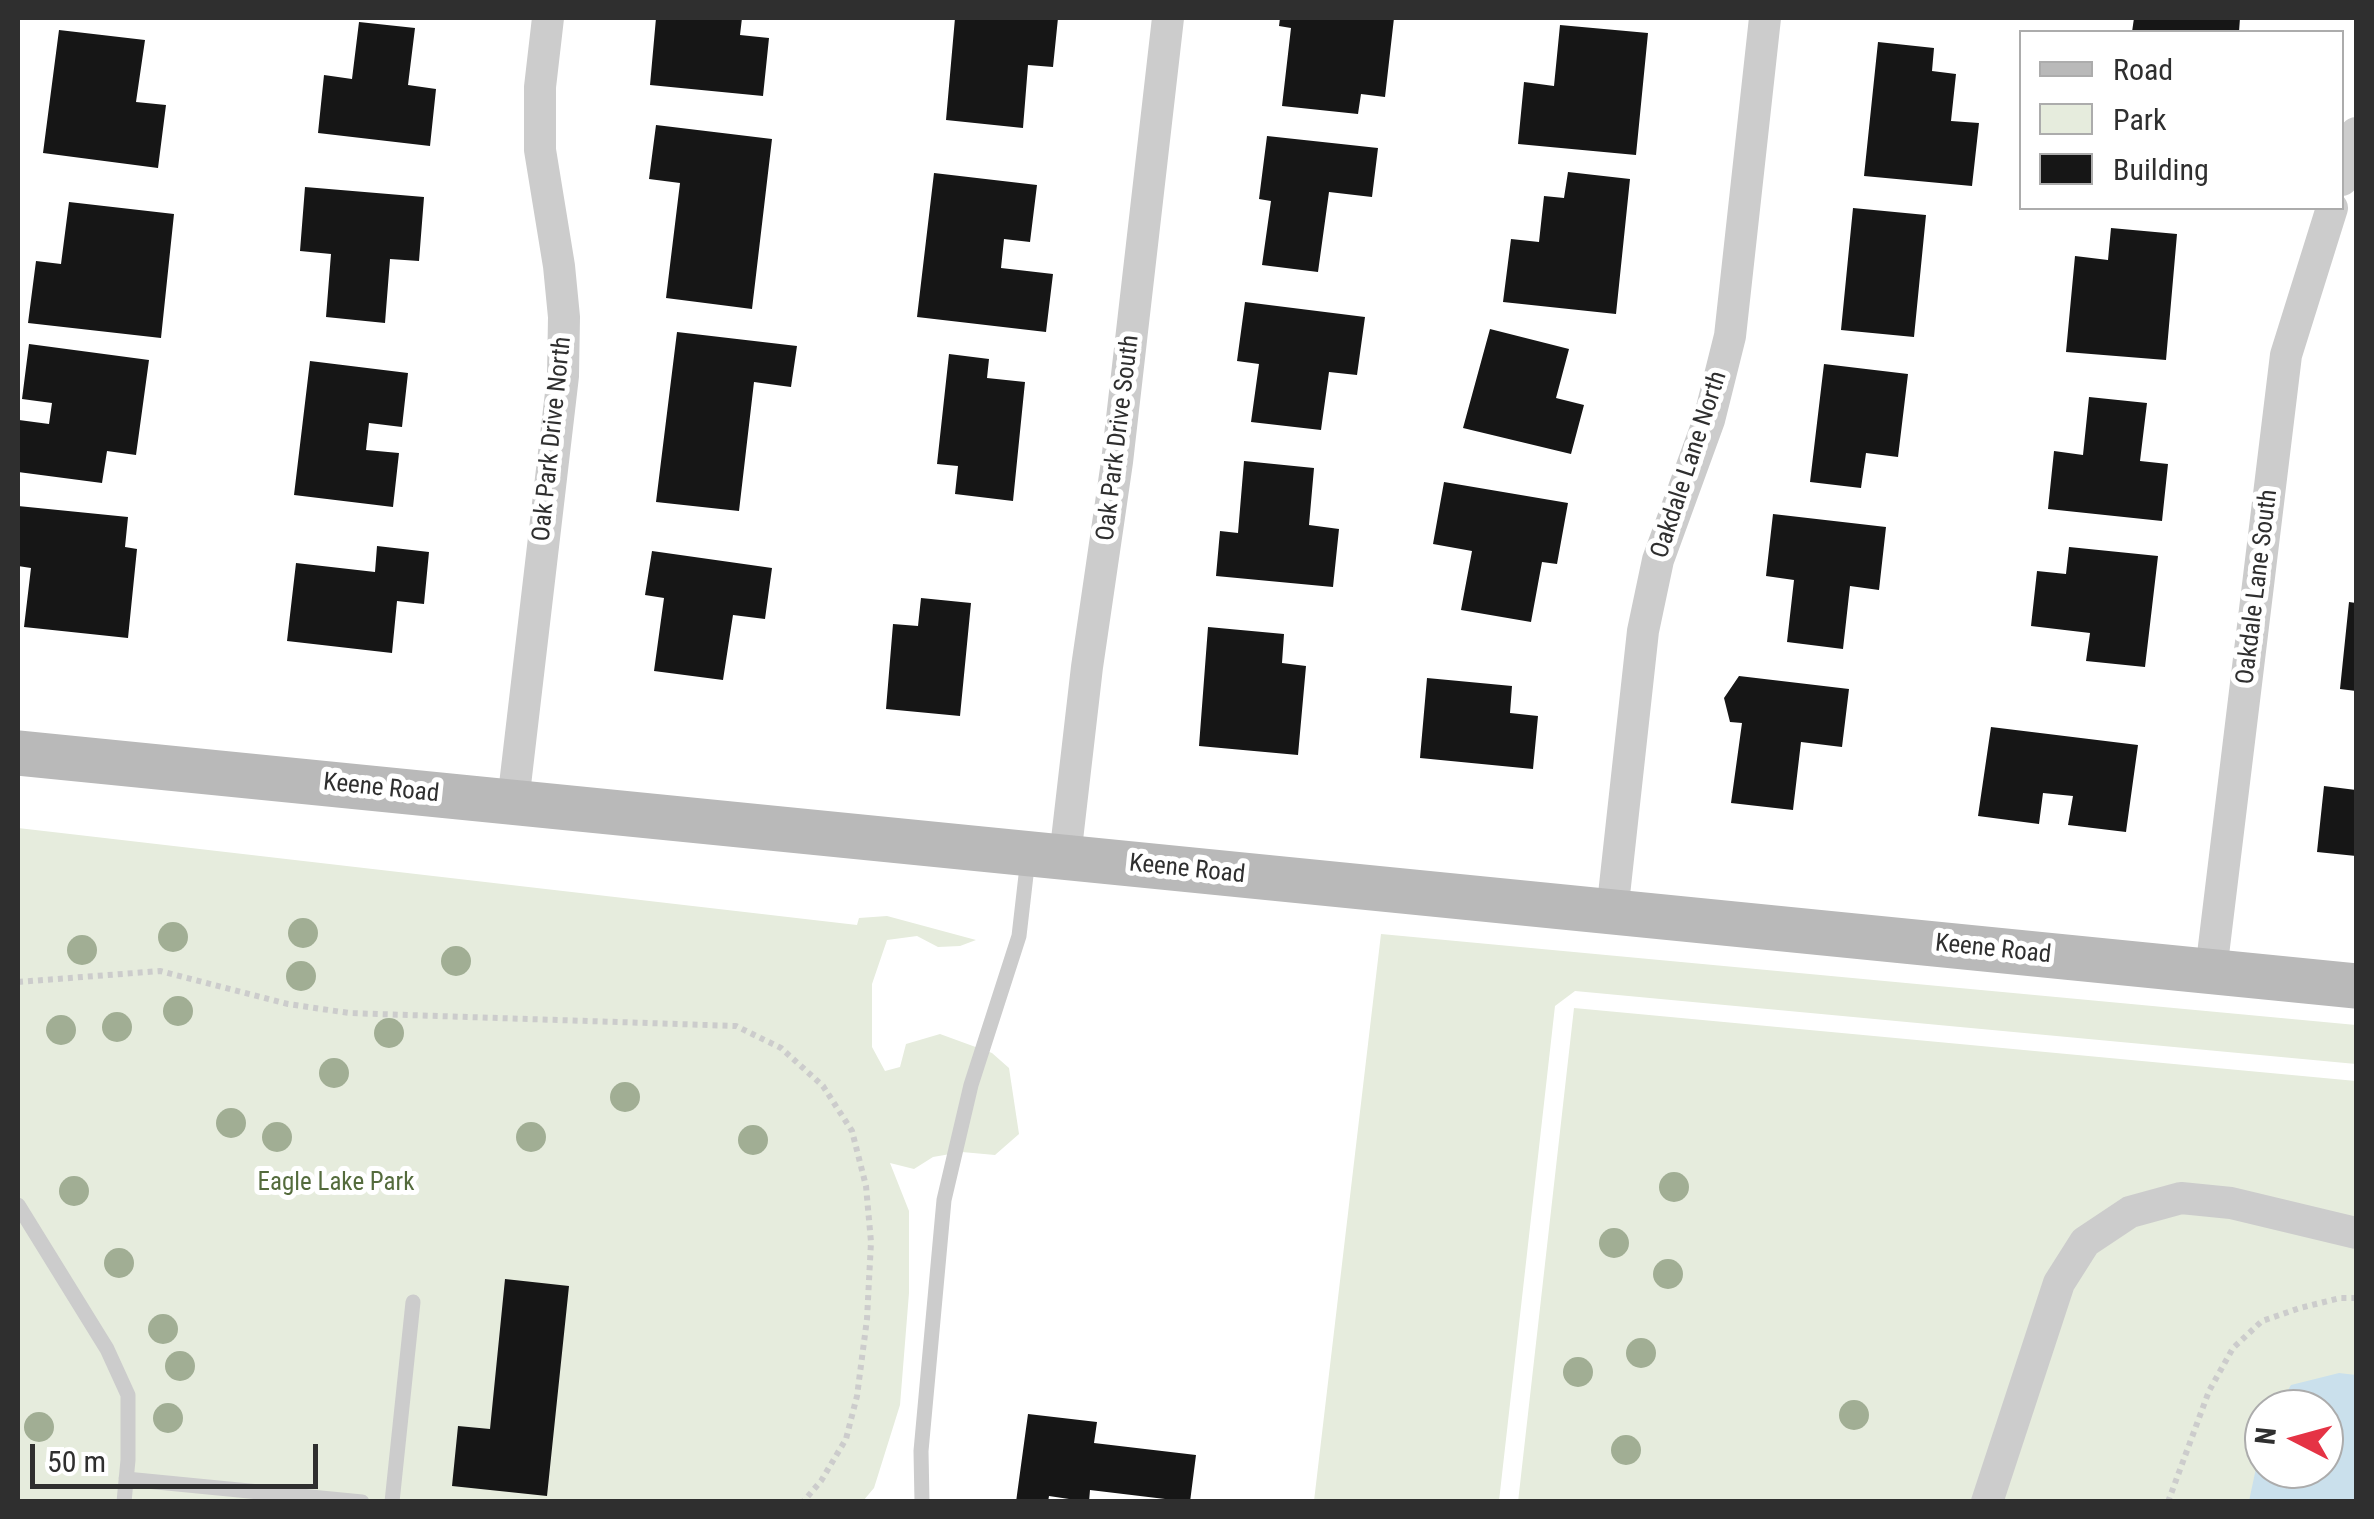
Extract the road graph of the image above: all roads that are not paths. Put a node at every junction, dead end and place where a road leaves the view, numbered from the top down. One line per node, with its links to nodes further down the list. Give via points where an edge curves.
1 (548, 18): 8 (street, Oak Park Drive North, via 540,150 561,283 563,376)
2 (1168, 18): 9 (street, Oak Park Drive South, via 1118,462 1087,667)
3 (1766, 18): 10 (street, Oakdale Lane North, via 1730,336 1643,631)
4 (2356, 133): 5 (street)
5 (2344, 173)
6 (2331, 210): 11 (street, Oakdale Lane South, via 2286,356)
7 (18, 753): 8 (main road, Keene Road)
8 (512, 802): 9 (main road, Keene Road)
9 (1047, 855): 10 (main road, Keene Road); 20 (lane, via 971,1085 944,1200)
10 (1612, 913): 11 (main road, Keene Road)
11 (2211, 972): 12 (main road, Keene Road)
12 (2356, 986)
13 (18, 1205): 16 (lane, via 128,1394)
14 (2356, 1234): 21 (street, via 2231,1203 2181,1198 2130,1212 2085,1242 2058,1283)
15 (413, 1302): 19 (lane)
16 (126, 1479): 17 (lane); 18 (lane)
17 (124, 1502)
18 (362, 1502)
19 (392, 1502)
20 (922, 1502)
21 (1987, 1502)

